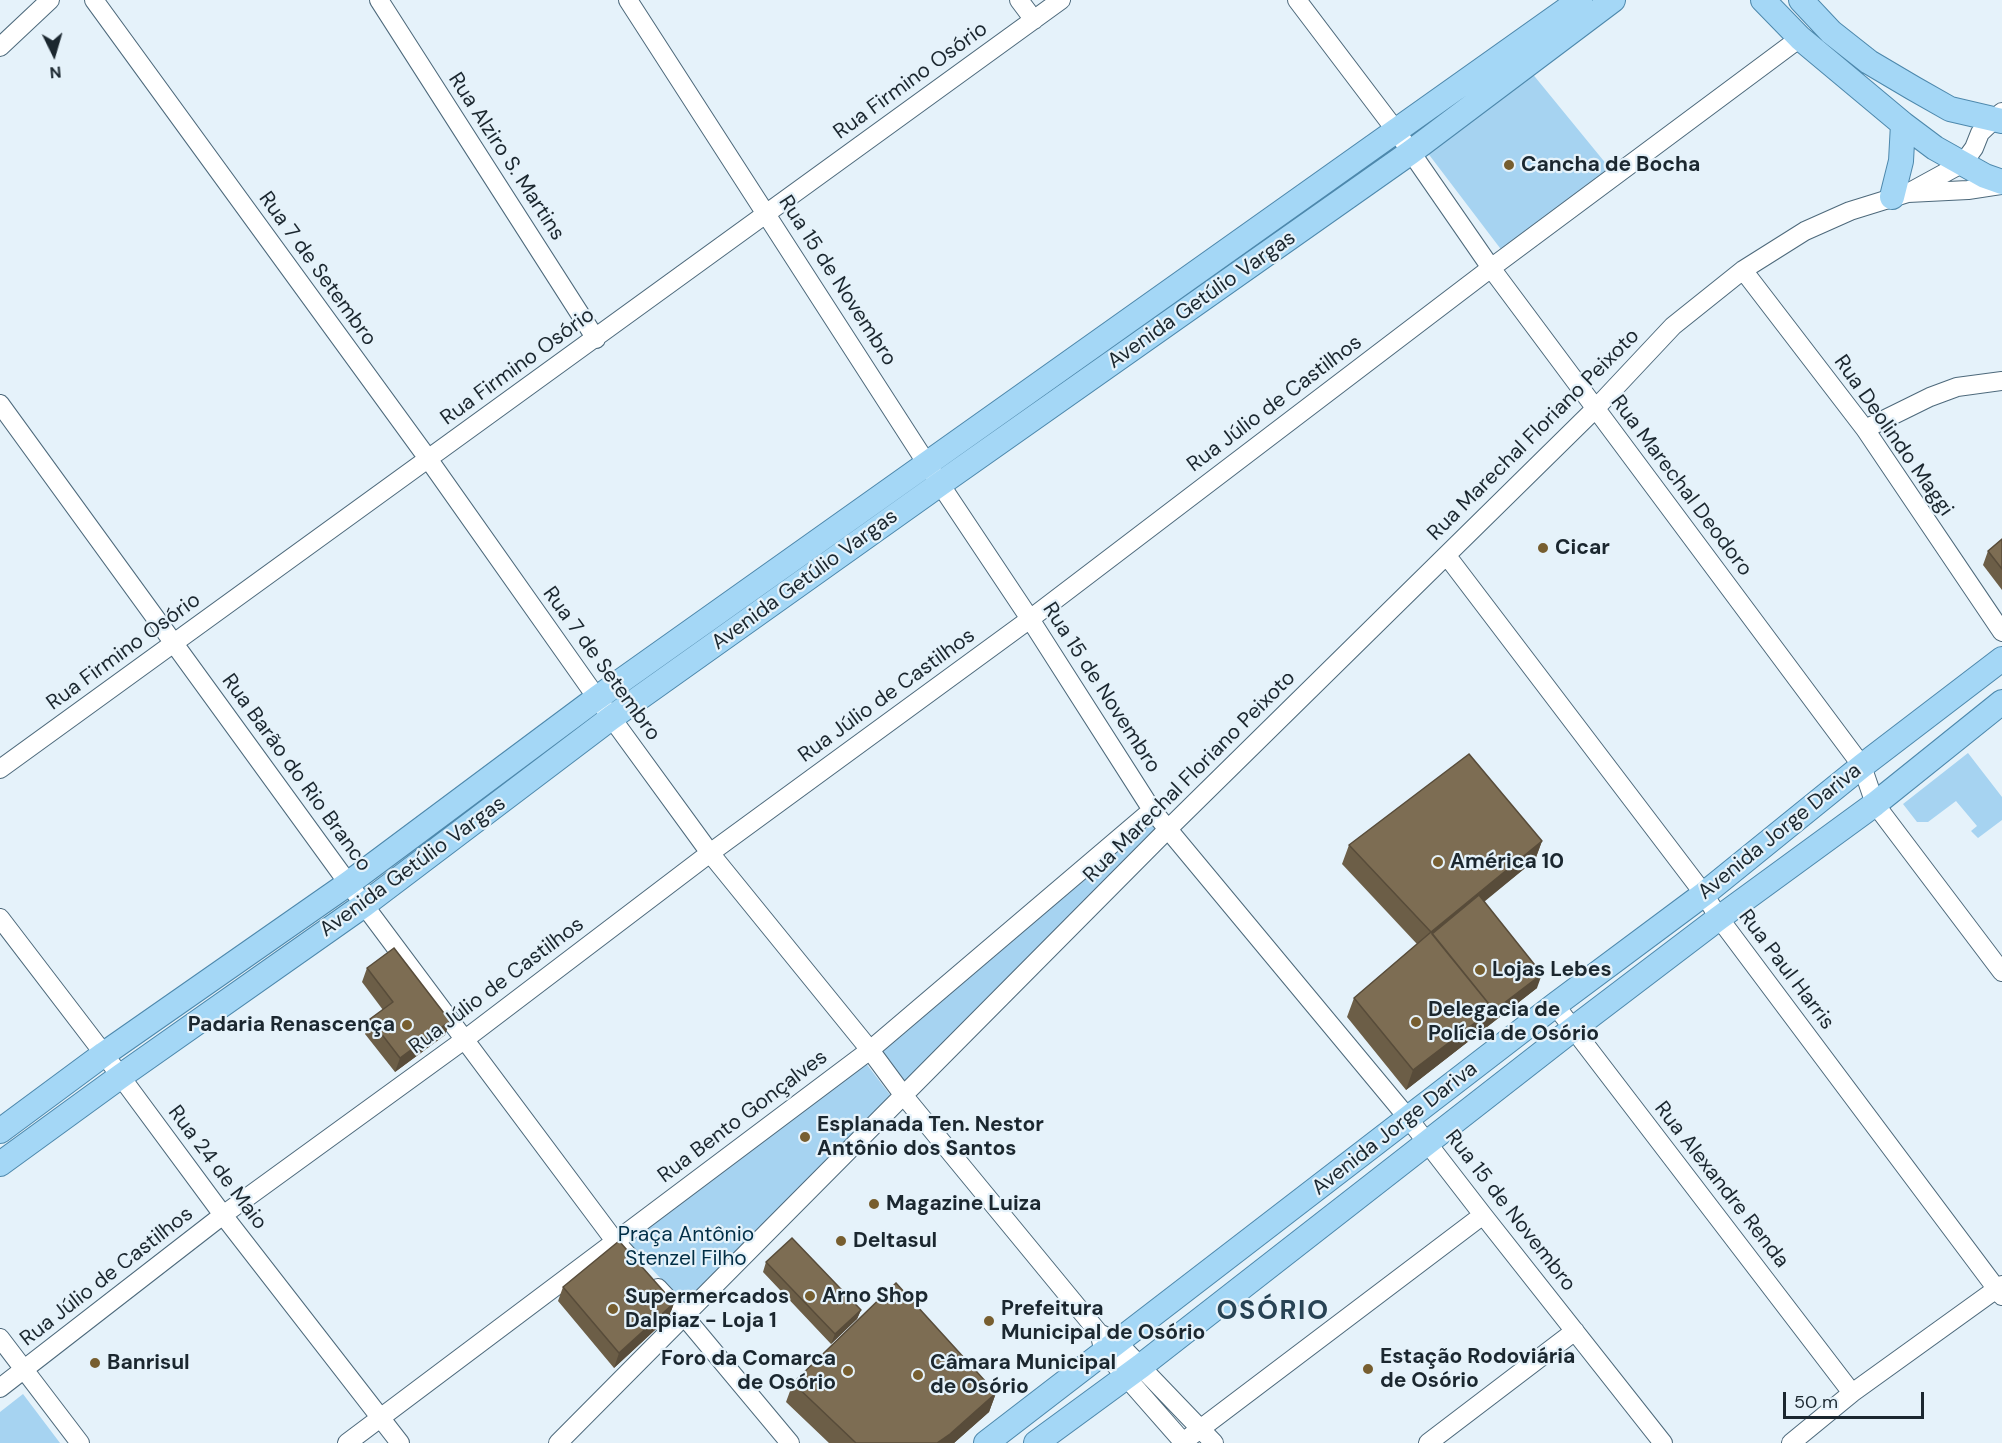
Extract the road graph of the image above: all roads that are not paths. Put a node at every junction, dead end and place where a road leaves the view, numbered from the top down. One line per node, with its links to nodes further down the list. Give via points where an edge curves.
1 (50, 0): 15 (street)
2 (94, 0): 35 (street, Rua 7 de Setembro)
3 (379, 0): 30 (street, Rua Alziro S. Martins)
4 (628, 0): 25 (street, Rua 15 de Novembro)
5 (1019, 0): 12 (street)
6 (1062, 0): 12 (street, Rua Firmino Osório)
7 (1297, 0): 18 (street, Rua Marechal Deodoro)
8 (1580, 0): 13 (main road, Avenida Getúlio Vargas)
9 (1613, 0): 13 (main road, Avenida Getúlio Vargas)
10 (1763, 0): 14 (main road)
11 (1801, 0): 16 (main road, via 1830,32 1869,62 1950,109)
12 (1034, 20): 25 (street, Rua Firmino Osório)
13 (1562, 26): 18 (main road, Avenida Getúlio Vargas); 19 (main road, Avenida Getúlio Vargas)
14 (1800, 38): 17 (main road); 26 (street, Rua Júlio de Castilhos)
15 (0, 47)
16 (2000, 117): 20 (street, via 1980,133)
17 (1903, 124): 20 (main road); 23 (main road)
18 (1397, 132): 19 (street, Rua Marechal Deodoro); 22 (main road, Avenida Getúlio Vargas)
19 (1411, 152): 24 (main road, Avenida Getúlio Vargas); 26 (street, Rua Marechal Deodoro)
20 (1963, 163): 21 (main road); 23 (street)
21 (2002, 183): 23 (street)
22 (1323, 184): 24 (main road); 28 (main road, Avenida Getúlio Vargas)
23 (1900, 195): 27 (street, Rua Marechal Floriano Peixoto, via 1805,231)
24 (1338, 204): 29 (main road, Avenida Getúlio Vargas)
25 (767, 214): 30 (street, Rua Firmino Osório); 36 (street, Rua 15 de Novembro)
26 (1491, 268): 33 (street, Rua Marechal Deodoro); 39 (street, Rua Júlio de Castilhos)
27 (1743, 270): 33 (street, Rua Marechal Floriano Peixoto, via 1673,327); 34 (street, Rua Deolindo Maggi)
28 (1181, 283): 29 (main road); 36 (main road, Avenida Getúlio Vargas)
29 (1197, 303): 37 (main road, Avenida Getúlio Vargas)
30 (596, 339): 35 (street, Rua Firmino Osório)
31 (2002, 381): 34 (street, via 1957,387)
32 (0, 404): 41 (street, Rua Barão do Rio Branco)
33 (1596, 408): 38 (street, Rua Marechal Floriano Peixoto); 48 (street, Rua Marechal Deodoro)
34 (1865, 429): 40 (street, Rua Deolindo Maggi)
35 (429, 460): 41 (street, Rua Firmino Osório); 43 (street, Rua 7 de Setembro)
36 (927, 463): 37 (street, Rua 15 de Novembro); 43 (main road, Avenida Getúlio Vargas)
37 (940, 484): 39 (street, Rua 15 de Novembro); 46 (main road, Avenida Getúlio Vargas)
38 (1447, 556): 52 (street, Rua Marechal Floriano Peixoto); 57 (street, Rua Paul Harris)
39 (1030, 619): 51 (street, Rua 15 de Novembro); 55 (street, Rua Júlio de Castilhos)
40 (2002, 632)
41 (174, 644): 49 (street, Rua Firmino Osório); 56 (street, Rua Barão do Rio Branco)
42 (2002, 659): 45 (main road, Avenida Jorge Dariva)
43 (597, 698): 46 (street, Rua 7 de Setembro); 53 (main road, Avenida Getúlio Vargas)
44 (2002, 702): 47 (main road, Avenida Jorge Dariva)
45 (1942, 705): 47 (main road); 48 (main road, Avenida Jorge Dariva)
46 (612, 718): 54 (main road, Avenida Getúlio Vargas); 55 (street, Rua 7 de Setembro)
47 (1965, 732): 50 (main road, Avenida Jorge Dariva)
48 (1862, 766): 50 (street, Rua Marechal Deodoro); 57 (main road, Avenida Jorge Dariva)
49 (0, 769)
50 (1875, 804): 60 (main road, Avenida Jorge Dariva); 62 (street, Rua Marechal Deodoro)
51 (1152, 810): 52 (street, Rua 15 de Novembro); 67 (street, Rua Bento Gonçalves)
52 (1168, 829): 71 (street, Rua Marechal Floriano Peixoto); 73 (street, Rua 15 de Novembro)
53 (420, 830): 54 (main road); 56 (main road, Avenida Getúlio Vargas)
54 (437, 850): 58 (main road, Avenida Getúlio Vargas)
55 (710, 854): 66 (street, Rua Júlio de Castilhos); 67 (street, Rua 7 de Setembro)
56 (349, 884): 58 (street, Rua Barão do Rio Branco); 61 (main road, Avenida Getúlio Vargas)
57 (1704, 894): 60 (street, Rua Paul Harris); 64 (main road, Avenida Jorge Dariva)
58 (364, 904): 63 (main road, Avenida Getúlio Vargas); 66 (street, Rua Barão do Rio Branco)
59 (0, 918): 68 (street, Rua 24 de Maio)
60 (1719, 918): 65 (main road, Avenida Jorge Dariva); 80 (street, Rua Paul Harris)
61 (226, 969): 63 (main road); 68 (main road, Avenida Getúlio Vargas)
62 (2002, 972)
63 (242, 990): 69 (main road, Avenida Getúlio Vargas)
64 (1555, 1005): 65 (street, Rua Alexandre Renda); 73 (main road, Avenida Jorge Dariva)
65 (1573, 1029): 75 (main road, Avenida Jorge Dariva); 88 (street, Rua Alexandre Renda)
66 (464, 1040): 77 (street, Rua Júlio de Castilhos); 79 (street, Rua Barão do Rio Branco)
67 (870, 1050): 71 (street, Rua 7 de Setembro); 79 (street, Rua Bento Gonçalves)
68 (104, 1054): 69 (street, Rua 24 de Maio); 70 (main road, Avenida Getúlio Vargas)
69 (121, 1076): 72 (main road, Avenida Getúlio Vargas); 77 (street, Rua 24 de Maio)
70 (47, 1096): 72 (main road); 74 (main road, Avenida Getúlio Vargas)
71 (903, 1096): 81 (street, Rua Marechal Floriano Peixoto); 84 (street, Rua 7 de Setembro)
72 (64, 1117): 76 (main road, Avenida Getúlio Vargas)
73 (1408, 1118): 75 (street, Rua 15 de Novembro); 84 (main road, Avenida Jorge Dariva)
74 (0, 1131)
75 (1428, 1143): 78 (street, Rua 15 de Novembro); 86 (main road, Avenida Jorge Dariva)
76 (0, 1164)
77 (223, 1215): 85 (street, Rua Júlio de Castilhos); 89 (street, Rua 24 de Maio)
78 (1483, 1215): 82 (street, Rua 15 de Novembro); 90 (street)
79 (615, 1241): 81 (street, Rua Barão do Rio Branco); 89 (street, Rua Bento Gonçalves)
80 (2000, 1290): 88 (street)
81 (684, 1316): 95 (street, Rua Marechal Floriano Peixoto); 96 (street, Rua Barão do Rio Branco)
82 (1575, 1331): 100 (street); 101 (street, Rua 15 de Novembro)
83 (0, 1338): 85 (street)
84 (1107, 1342): 86 (street, Rua 7 de Setembro); 97 (main road, Avenida Jorge Dariva)
85 (24, 1370): 87 (street, Rua Júlio de Castilhos); 92 (street)
86 (1133, 1372): 90 (street, Rua 7 de Setembro); 91 (street, Rua 7 de Setembro); 98 (main road, Avenida Jorge Dariva)
87 (0, 1388)
88 (1852, 1393): 102 (street)
89 (381, 1418): 93 (street, Rua Bento Gonçalves); 94 (street, Rua 24 de Maio)
90 (1200, 1428): 91 (street); 99 (street, Rua 7 de Setembro)
91 (1183, 1442)
92 (80, 1443)
93 (347, 1443)
94 (400, 1443)
95 (558, 1443)
96 (790, 1443)
97 (986, 1443)
98 (1036, 1443)
99 (1214, 1443)
100 (1428, 1443)
101 (1663, 1443)
102 (1791, 1443)

